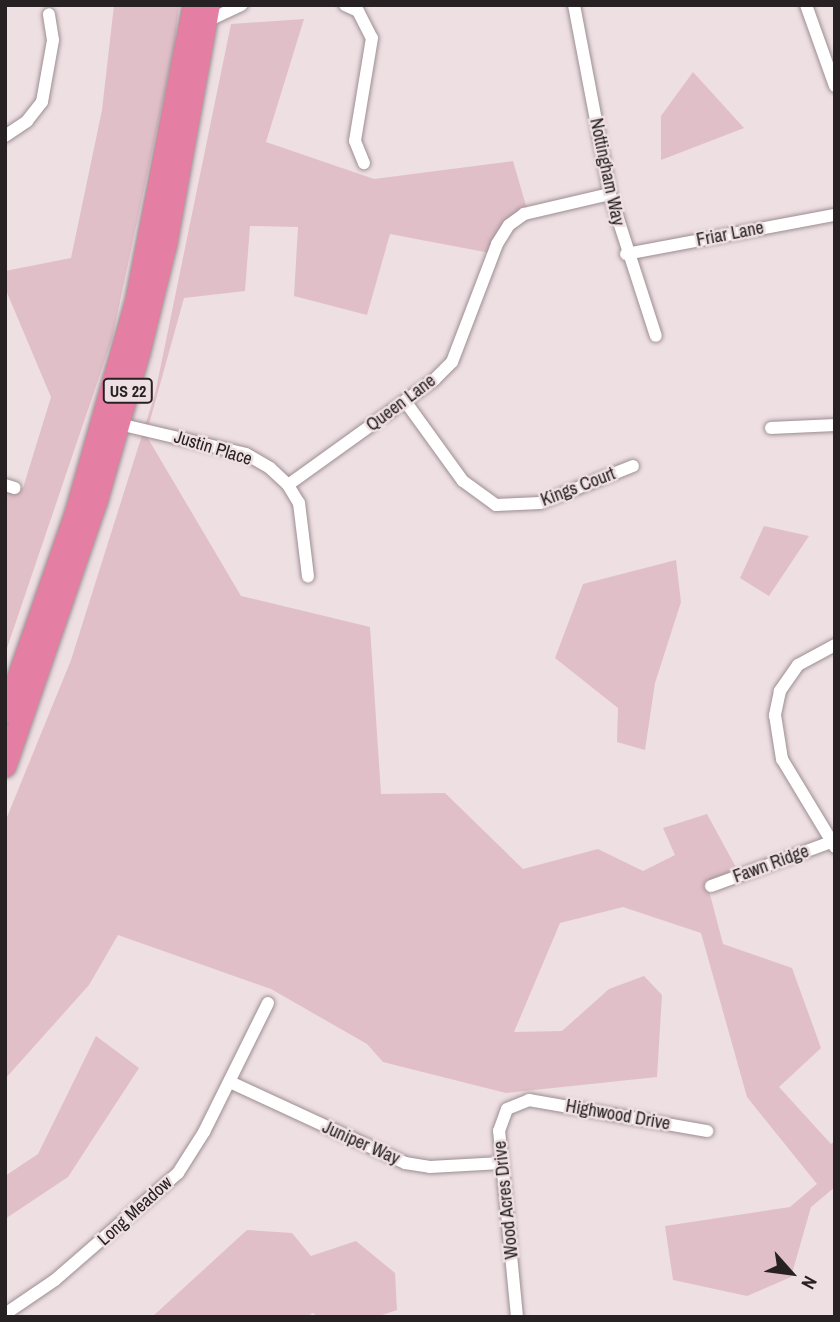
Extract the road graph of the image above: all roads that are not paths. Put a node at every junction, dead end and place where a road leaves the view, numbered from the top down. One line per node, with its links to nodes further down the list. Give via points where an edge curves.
1 (241, 5): 5 (street)
2 (345, 5): 9 (street, via 358,12 372,38 355,141)
3 (574, 5): 10 (street, Nottingham Way)
4 (806, 5): 7 (street)
5 (203, 11): 15 (highway, US 22, via 166,243); 22 (highway, US 22, via 135,303 75,513)
6 (49, 14): 8 (street, via 54,40 42,102 27,121)
7 (835, 86)
8 (5, 136)
9 (364, 163)
10 (610, 194): 12 (street, Nottingham Way); 14 (street, Queen Lane, via 524,214 516,220 497,244 452,362)
11 (835, 215): 12 (street, Friar Lane)
12 (626, 254): 13 (street, Nottingham Way)
13 (656, 336)
14 (405, 401): 18 (street, Kings Court, via 463,481 496,505 540,503); 19 (street, Queen Lane)
15 (119, 424): 19 (street, Justin Place, via 246,454); 23 (highway, US 22)
16 (835, 425): 17 (street)
17 (771, 428)
18 (633, 466)
19 (288, 485): 20 (street, via 305,527)
20 (308, 576)
21 (835, 645): 24 (street, via 798,665 780,691 775,715 782,759)
22 (5, 713)
23 (5, 766)
24 (833, 845): 25 (street, Fawn Ridge)
25 (711, 886)
26 (268, 1003): 27 (street, Long Meadow)
27 (230, 1082): 30 (street, Juniper Way, via 404,1163 430,1167); 31 (street, Long Meadow, via 190,1157 163,1189 55,1280)
28 (529, 1100): 29 (street, Highwood Drive); 30 (street, Wood Acres Drive, via 514,1103 500,1120)
29 (707, 1131)
30 (501, 1163): 32 (street, Wood Acres Drive)
31 (5, 1314)
32 (517, 1317)

